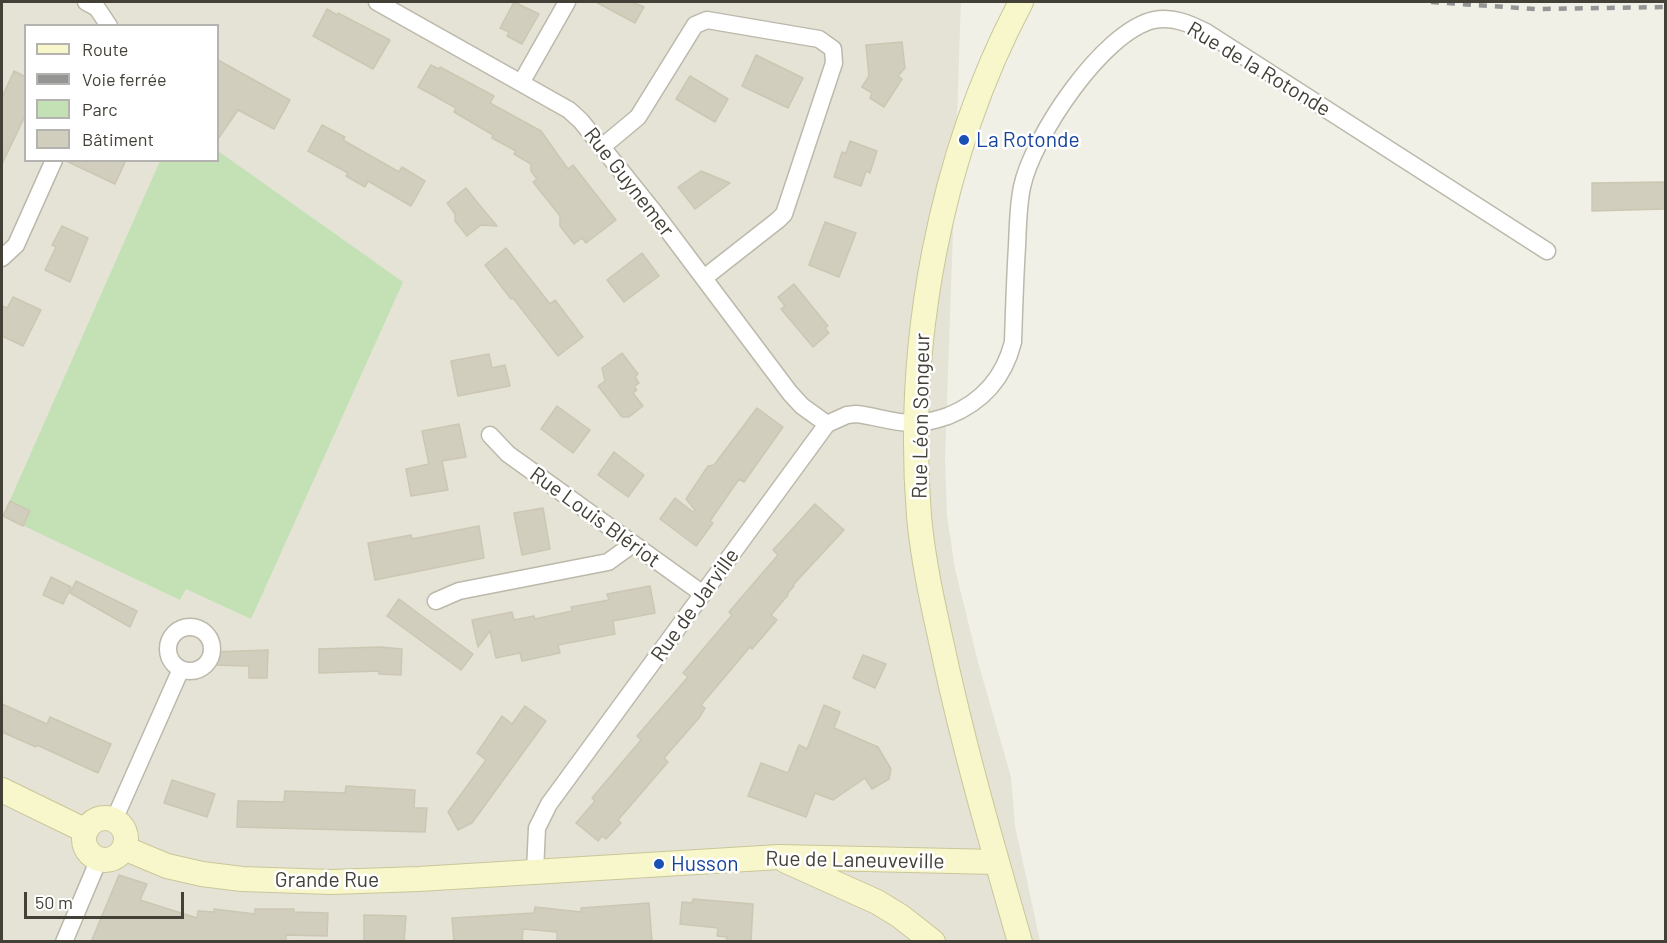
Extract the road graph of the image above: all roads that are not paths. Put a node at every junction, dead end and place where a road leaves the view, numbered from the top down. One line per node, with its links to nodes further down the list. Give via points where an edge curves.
1 (86, 2): 5 (street, via 97,8)
2 (377, 2): 6 (street, Rue Guynemer)
3 (567, 2): 6 (street)
4 (1021, 2): 12 (street, Rue Léon Songeur, via 980,94 947,198 921,335)
5 (108, 24)
6 (521, 83): 7 (street, Rue Guynemer, via 569,110)
7 (602, 147): 11 (street, Rue Guynemer); 11 (street, via 632,125 701,21 819,39 833,49 834,63 784,213)
8 (53, 162): 10 (street, via 16,245)
9 (1547, 251): 12 (street, Rue de la Rotonde, via 1206,32 1186,22 1154,20 1124,36 1090,68 1055,116 1030,161 1019,207 1013,342 1002,373 990,389 962,410)
10 (2, 258)
11 (704, 278): 13 (street, Rue Guynemer, via 790,393)
12 (916, 423): 13 (street, via 856,414); 25 (street, Rue Léon Songeur, via 919,518 927,578 958,719)
13 (827, 424): 16 (street, Rue de Jarville)
14 (490, 435): 15 (street, Rue Louis Blériot, via 508,454)
15 (633, 544): 16 (street, Rue Louis Blériot); 17 (street, via 608,562 459,591)
16 (703, 594): 26 (street, Rue de Jarville, via 549,804 537,828)
17 (436, 601)
18 (181, 669): 20 (street)
19 (2, 790): 21 (street)
20 (114, 820): 21 (street, via 96,820); 22 (street, via 125,833)
21 (86, 831): 24 (street, via 85,845)
22 (124, 848): 24 (street, via 119,855); 26 (street, Grande Rue, via 167,866 242,879 374,881)
23 (778, 857): 25 (street, Rue de Laneuveville); 26 (street, Rue de Laneuveville); 28 (street, via 877,902)
24 (99, 859): 27 (street)
25 (996, 862): 29 (street, Rue Léon Songeur)
26 (535, 871)
27 (64, 942)
28 (933, 942)
29 (1020, 942)

